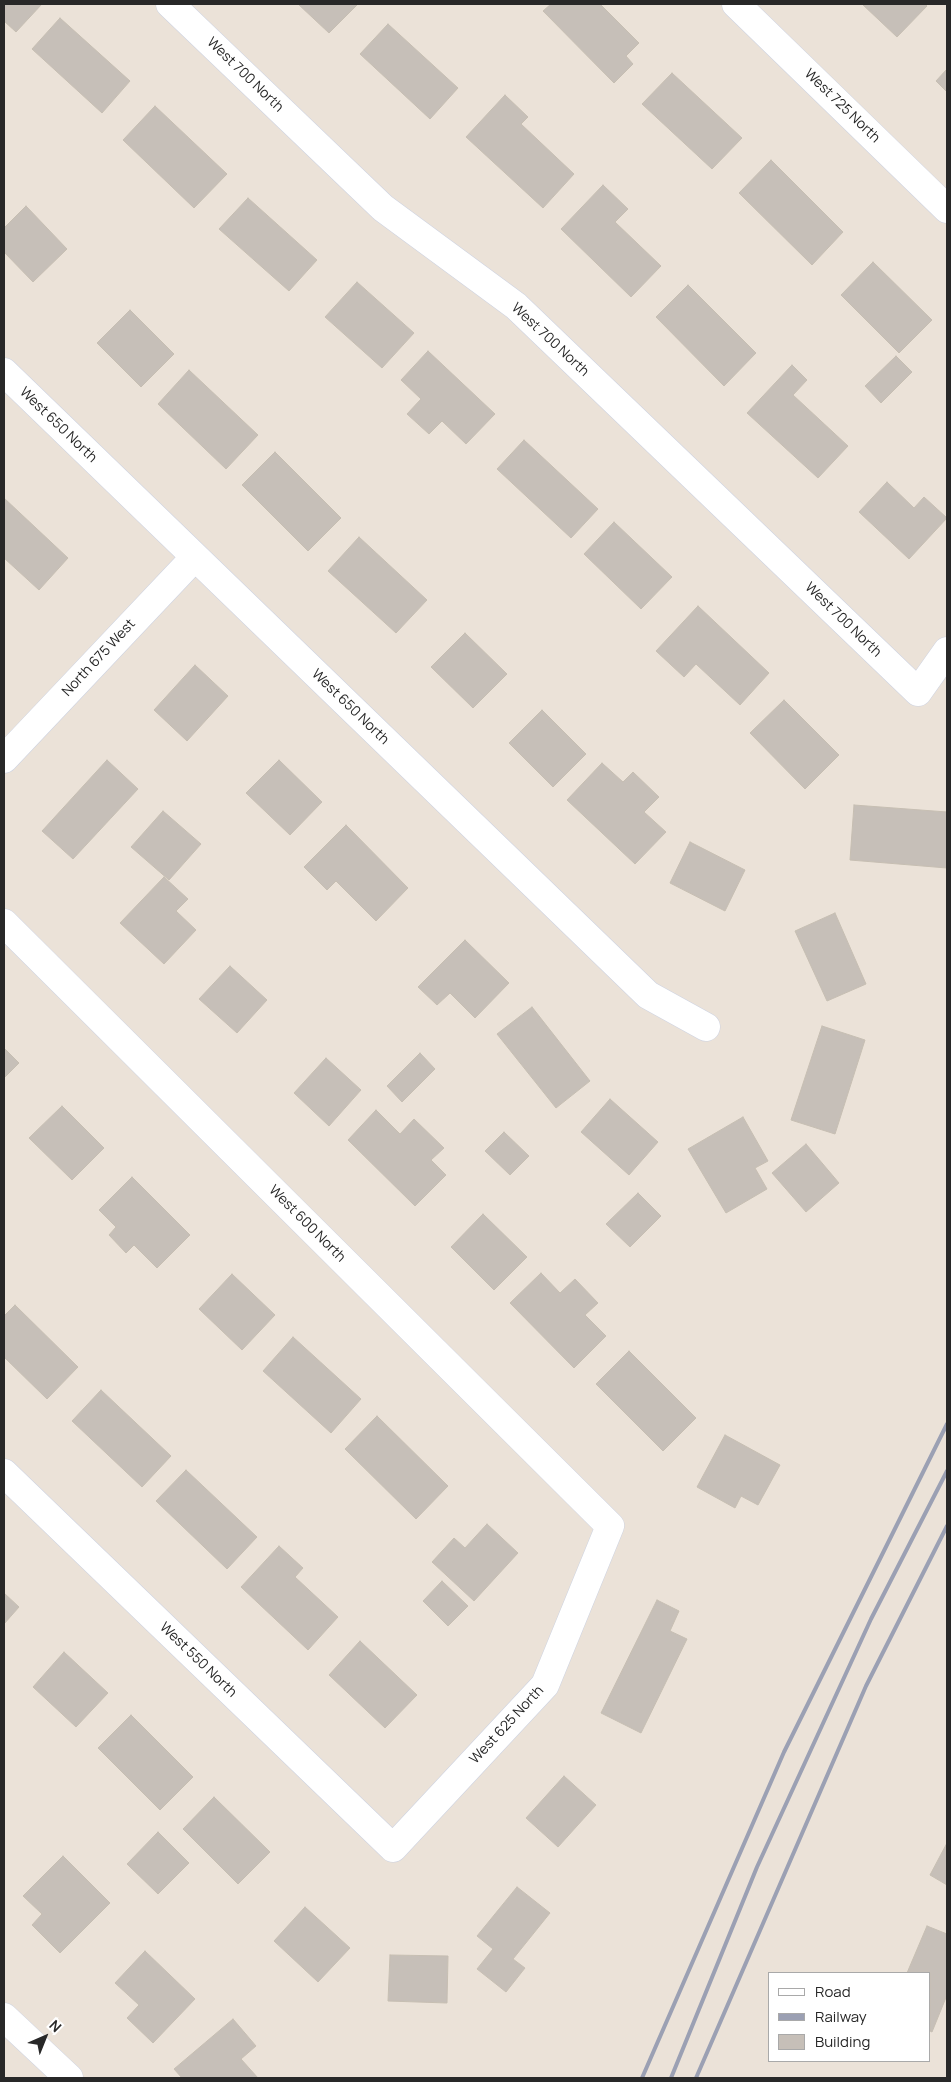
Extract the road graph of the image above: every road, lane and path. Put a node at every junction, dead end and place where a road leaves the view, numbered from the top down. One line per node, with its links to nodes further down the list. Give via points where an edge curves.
1 (170, 4): 6 (street, West 700 North, via 384,208 516,306 918,692)
2 (736, 4): 3 (street, West 725 North)
3 (947, 209)
4 (4, 372): 5 (street, West 650 North)
5 (195, 557): 7 (street, North 675 West); 9 (street, West 650 North, via 648,995)
6 (947, 651)
7 (4, 759)
8 (4, 923): 11 (street, West 600 North)
9 (706, 1027)
10 (4, 1473): 12 (street, West 550 North)
11 (610, 1526): 12 (street, West 625 North, via 545,1685)
12 (393, 1848)
13 (4, 2017): 14 (street)
14 (69, 2078)

